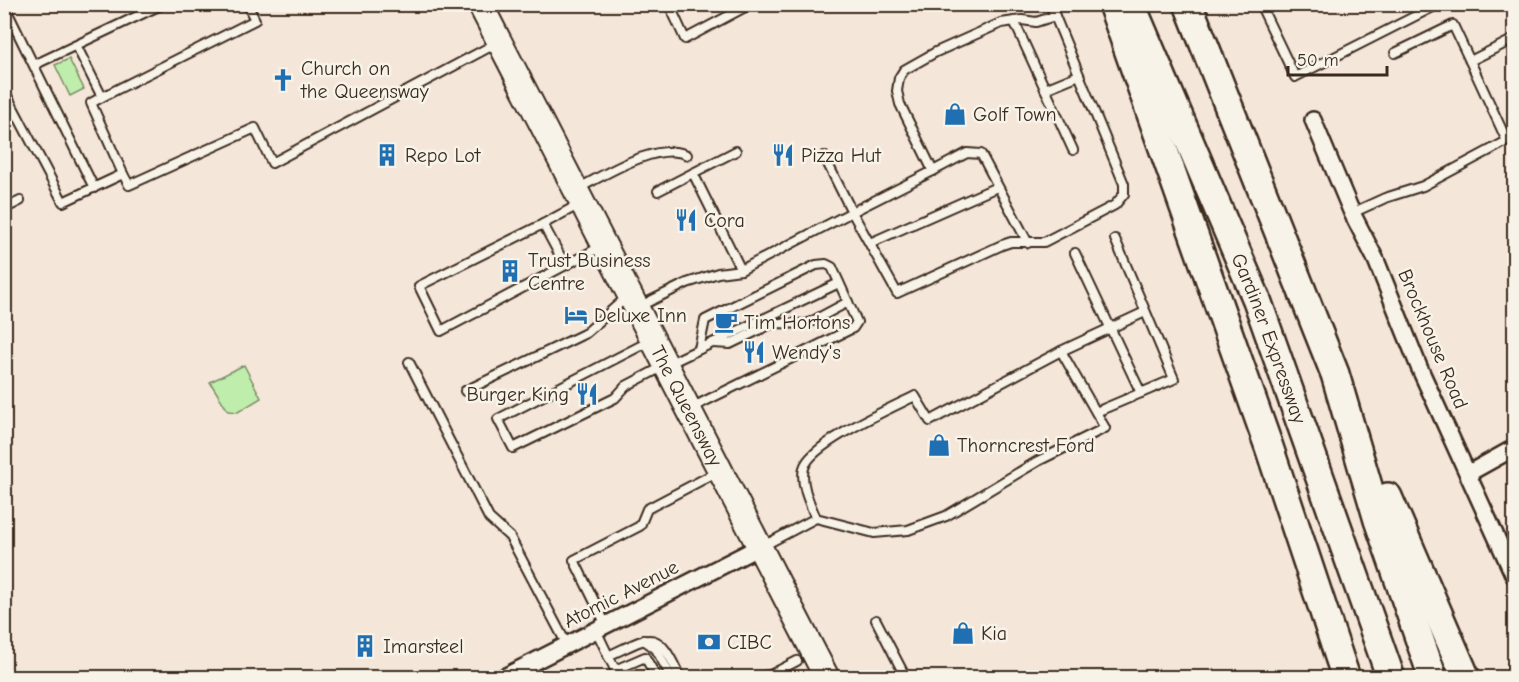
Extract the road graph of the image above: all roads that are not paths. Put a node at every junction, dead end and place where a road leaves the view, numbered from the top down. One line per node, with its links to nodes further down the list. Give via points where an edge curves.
1 (163, 4): 17 (lane)
2 (247, 4): 24 (lane, via 255,20)
3 (480, 4): 16 (main road, The Queensway)
4 (669, 4): 5 (lane, via 685,39)
5 (752, 4)
6 (1050, 4): 13 (lane)
7 (1112, 4): 85 (highway)
8 (1131, 4): 86 (highway, Gardiner Expressway, via 1257,300)
9 (1188, 4): 60 (highway)
10 (1260, 4): 11 (lane, via 1295,77)
11 (1439, 4)
12 (4, 5): 20 (lane)
13 (1055, 16): 14 (lane, via 1036,22); 21 (lane)
14 (1014, 21): 22 (lane); 30 (lane, via 936,52 904,70 899,78 900,104)
15 (1515, 39): 19 (lane)
16 (499, 42): 32 (lane, via 272,163 255,128 129,185); 36 (main road, The Queensway)
17 (76, 46): 20 (lane); 24 (lane)
18 (1395, 53): 19 (lane, via 1453,25)
19 (1470, 61): 40 (lane, via 1507,141 1423,186)
20 (34, 66): 34 (lane)
21 (1079, 75): 22 (lane); 44 (lane, via 1124,184 1124,194 1115,205 1044,242)
22 (1045, 89): 26 (lane)
23 (4, 90): 34 (lane, via 63,202)
24 (102, 97): 32 (lane, via 91,103)
25 (1313, 120): 40 (street, Brockhouse Road)
26 (1073, 150)
27 (736, 151): 31 (lane)
28 (687, 155): 36 (lane, via 664,150 609,172)
29 (824, 156): 39 (lane)
30 (933, 171): 33 (lane, via 967,153 978,152); 39 (lane)
31 (693, 173): 35 (lane); 48 (lane)
32 (123, 174): 34 (lane)
33 (997, 187): 43 (lane); 44 (lane)
34 (94, 188)
35 (658, 191)
36 (579, 197): 41 (lane); 45 (main road, The Queensway)
37 (20, 201): 38 (lane)
38 (4, 209)
39 (852, 212): 43 (lane); 48 (lane)
40 (1352, 213): 67 (street, Brockhouse Road)
41 (543, 224): 47 (lane); 47 (lane, via 418,286 441,331)
42 (1115, 239): 52 (lane)
43 (870, 243): 44 (lane, via 897,293 1002,245)
44 (1028, 243)
45 (604, 245): 47 (lane); 50 (main road, The Queensway)
46 (1075, 254): 53 (lane)
47 (565, 265)
48 (741, 270): 50 (lane, via 718,273)
49 (839, 283): 51 (lane); 55 (lane); 56 (lane, via 829,264 816,265 705,320)
50 (633, 302): 54 (main road, The Queensway); 61 (lane, via 586,333)
51 (848, 302): 55 (lane, via 807,324 773,322 730,344); 63 (lane, via 856,322 853,328)
52 (1145, 312): 53 (lane); 62 (lane, via 1173,379)
53 (1110, 328): 57 (lane); 62 (lane)
54 (653, 340): 59 (main road, The Queensway); 59 (lane, via 498,419 513,448 617,397 626,386)
55 (711, 343): 56 (lane)
56 (699, 349): 59 (lane)
57 (1061, 351): 64 (lane); 68 (lane, via 930,421 915,396 834,438 811,456 804,468 805,489)
58 (409, 362): 74 (lane, via 489,518 510,537)
59 (666, 365): 63 (main road, The Queensway)
60 (1335, 374): 87 (highway, via 1378,520); 88 (highway)
61 (465, 392)
62 (1141, 393): 64 (lane)
63 (689, 409): 66 (main road, The Queensway)
64 (1096, 412): 68 (lane, via 1105,428 1038,461 946,516 918,527 874,533)
65 (1515, 448): 67 (street)
66 (720, 470): 69 (main road, The Queensway); 72 (lane, via 647,509 640,526 574,560)
67 (1468, 473): 70 (street, Brockhouse Road)
68 (816, 518): 69 (lane)
69 (759, 547): 72 (street, Atomic Avenue); 83 (main road, The Queensway)
70 (1515, 576)
71 (876, 620): 84 (lane)
72 (601, 628): 74 (street, Atomic Avenue); 75 (lane)
73 (642, 641): 75 (lane); 76 (lane); 78 (lane, via 664,645)
74 (567, 645): 80 (street, Atomic Avenue)
75 (608, 656): 79 (lane)
76 (645, 657): 79 (lane); 81 (lane)
77 (797, 661): 82 (lane, via 770,675)
78 (674, 673)
79 (617, 674)
80 (502, 678)
81 (657, 678)
82 (751, 678)
83 (827, 678)
84 (906, 678)
85 (1347, 678)
86 (1391, 678)
87 (1433, 678)
88 (1466, 678)

